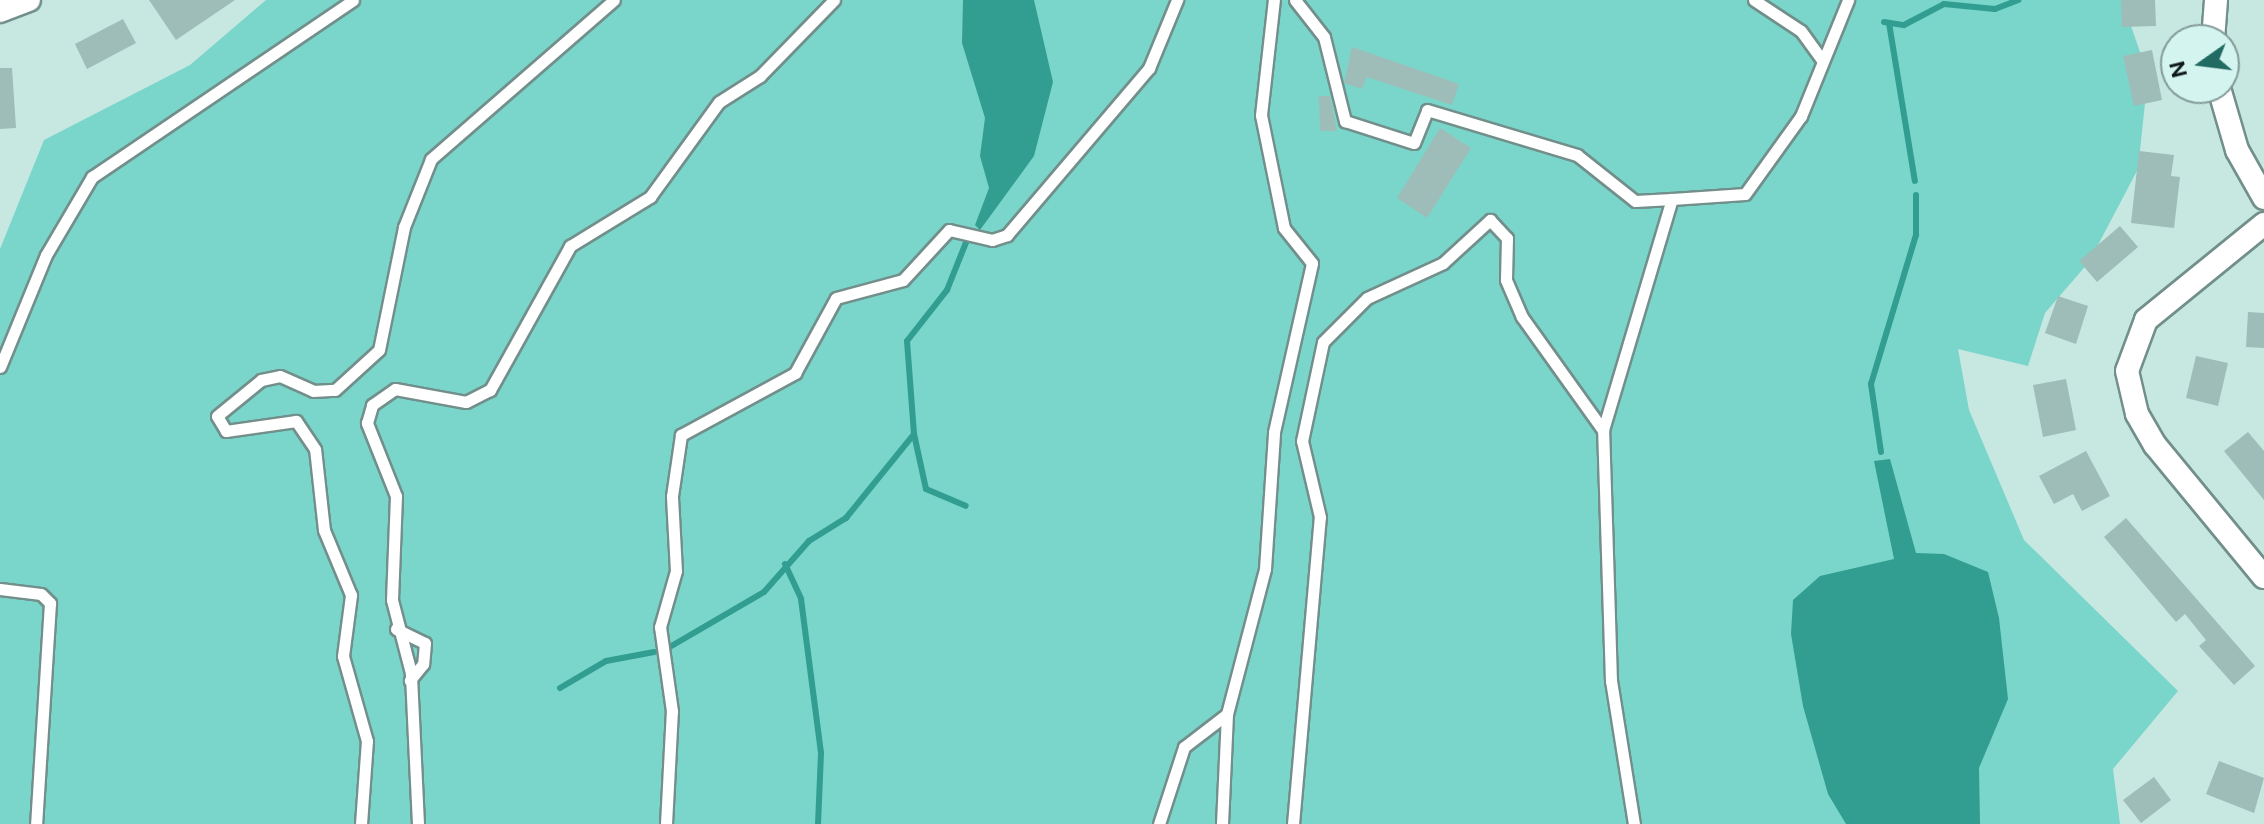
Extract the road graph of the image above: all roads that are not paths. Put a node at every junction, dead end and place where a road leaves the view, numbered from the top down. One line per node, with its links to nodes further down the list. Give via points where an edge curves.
1 (29, 0): 11 (street)
2 (353, 0): 18 (lane, via 92,177 46,255)
3 (614, 0): 26 (lane, via 431,159 404,227 379,350 335,390 313,391 280,376 261,380 217,416 226,431 296,421 315,449 324,530 351,595 343,656 367,741)
4 (834, 0): 22 (lane, via 760,76 719,102 650,197 570,246 490,390 466,402 395,389 372,405 367,423 396,496)
5 (1177, 0): 28 (lane, via 1149,68 1007,235 979,239 949,230 903,280 836,298 795,373 681,435 672,496 676,571 660,627 672,711)
6 (1274, 0): 24 (lane, via 1261,115 1284,228 1312,263 1274,432 1265,569)
7 (1295, 0): 16 (lane, via 1324,37 1345,121 1414,143 1427,110 1577,155 1635,201)
8 (1754, 0): 13 (lane, via 1801,31)
9 (1848, 0): 13 (lane)
10 (2216, 0): 12 (street)
11 (0, 11)
12 (2214, 24)
13 (1823, 61): 16 (lane, via 1801,116 1745,194)
14 (2224, 104): 15 (street, via 2237,150)
15 (2264, 198)
16 (1672, 199): 19 (lane)
17 (2264, 224): 20 (street, via 2146,320 2127,371 2137,414 2155,445)
18 (0, 367)
19 (1603, 430): 31 (lane, via 1522,317 1506,280 1507,238 1490,220 1434,269 1367,298 1323,342 1302,441 1320,517); 32 (lane, via 1611,681)
20 (2264, 577)
21 (0, 589): 25 (lane, via 41,594 50,603)
22 (396, 629): 23 (lane); 23 (lane, via 425,643 423,664)
23 (410, 680): 27 (lane)
24 (1227, 714): 29 (lane, via 1184,747); 30 (lane)
25 (36, 824)
26 (361, 824)
27 (418, 824)
28 (666, 824)
29 (1159, 824)
30 (1222, 824)
31 (1293, 824)
32 (1634, 824)

